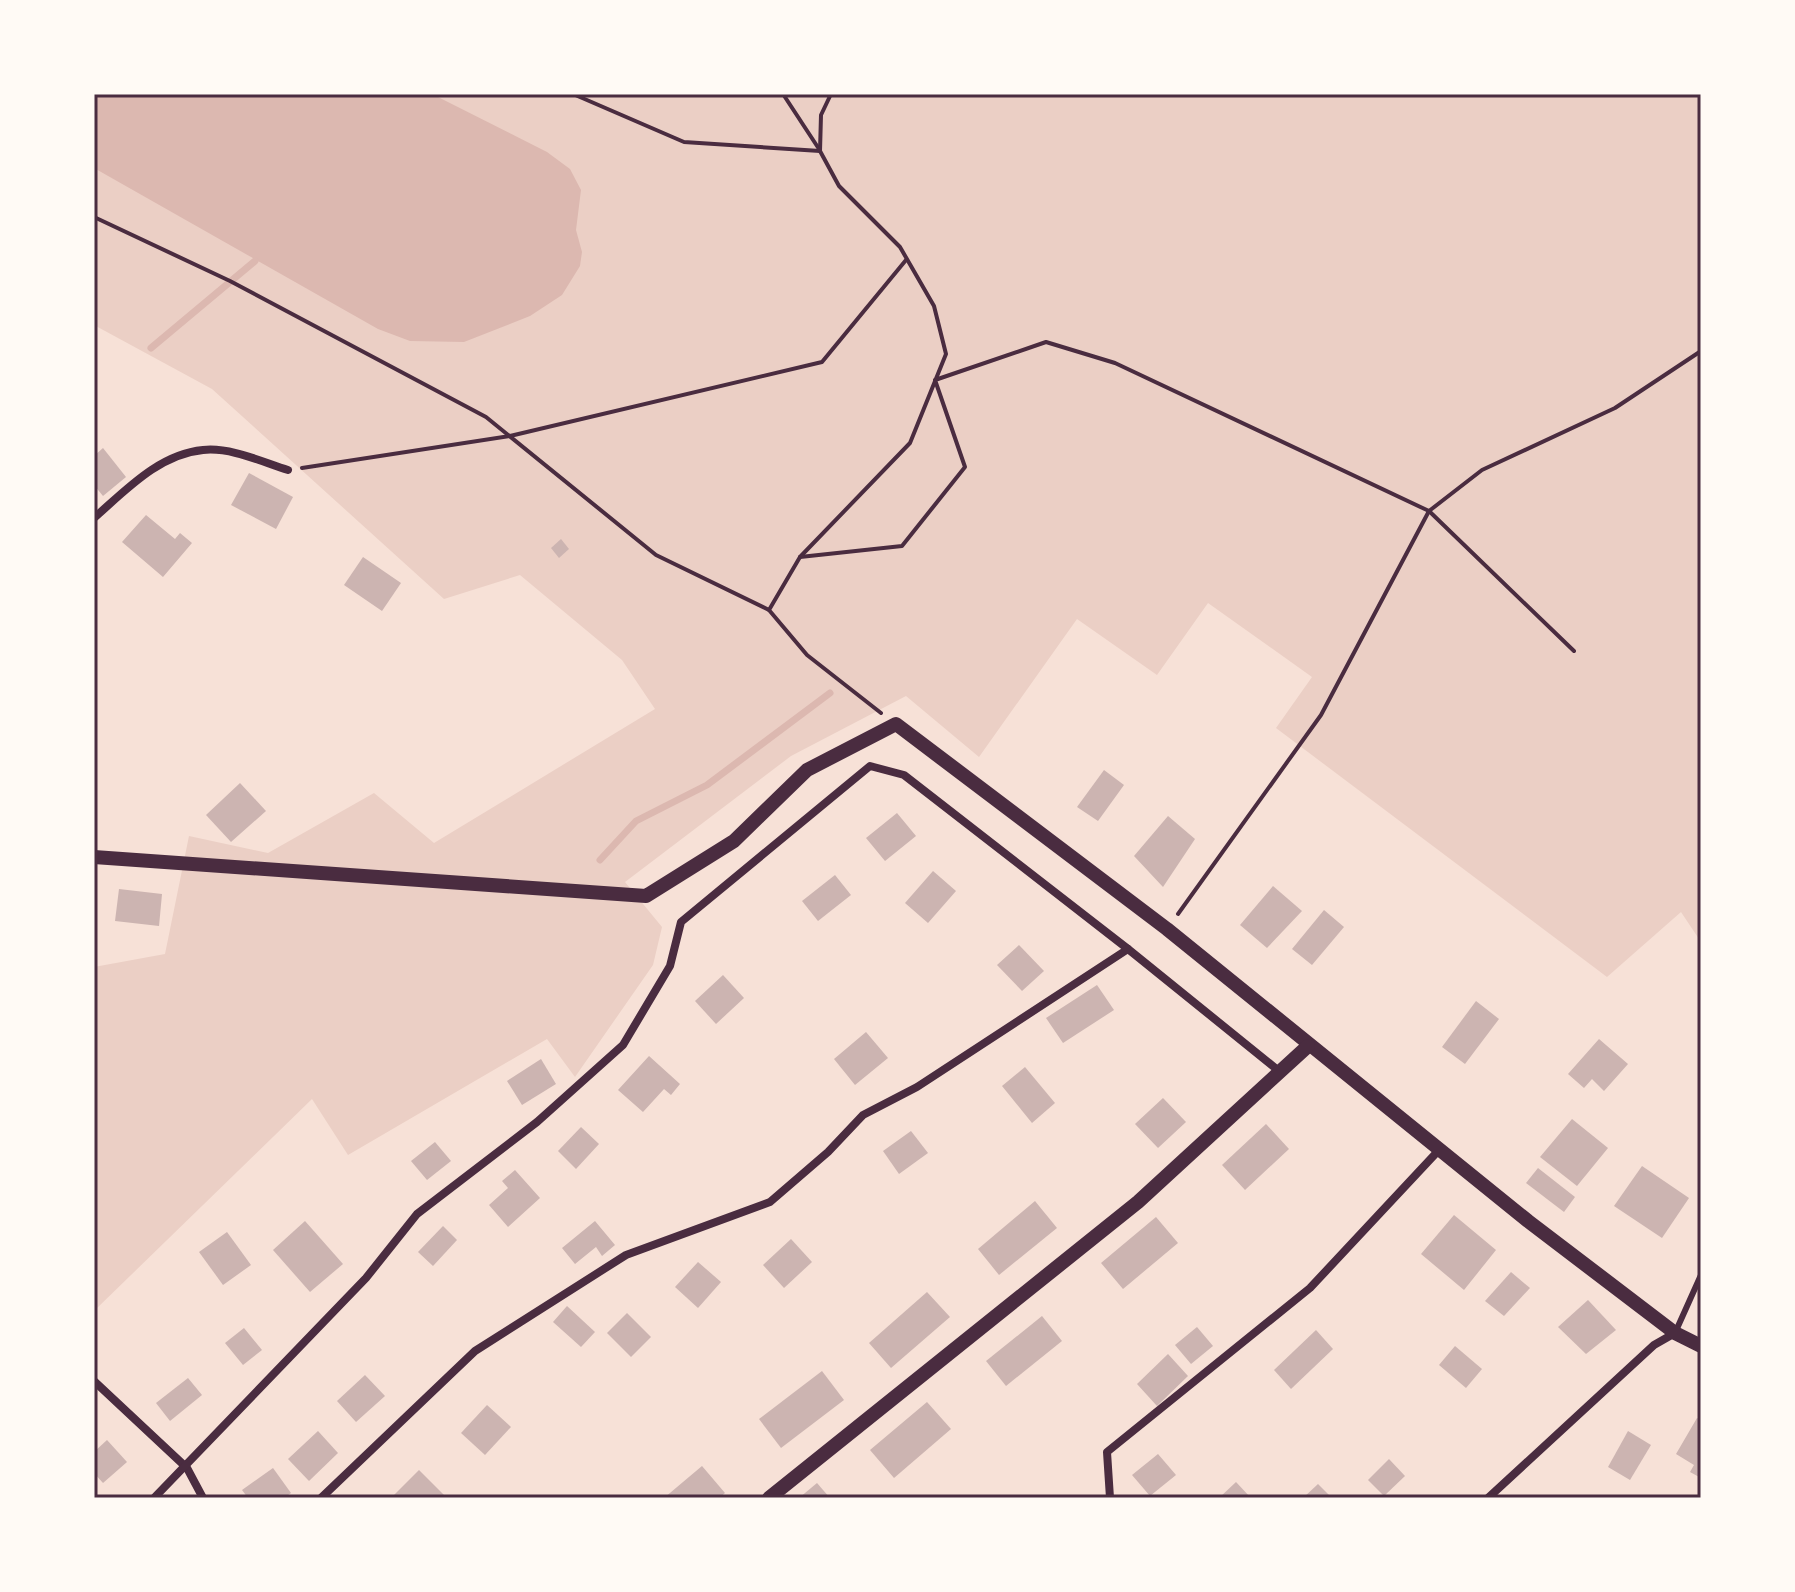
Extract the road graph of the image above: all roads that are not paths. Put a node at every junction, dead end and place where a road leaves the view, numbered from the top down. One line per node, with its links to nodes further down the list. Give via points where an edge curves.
1 (288, 470): 2 (street, via 231,452 202,450 150,469)
2 (94, 518)
3 (94, 857): 5 (street, via 646,896 734,841 807,770 896,724 1167,929)
4 (1128, 949): 6 (street); 12 (street, via 904,775 870,766 681,922 670,966 623,1045 537,1122 417,1214 366,1278); 15 (street, via 917,1087 863,1115 770,1202 626,1255 475,1351)
5 (1308, 1046): 6 (street); 7 (street)
6 (1279, 1071): 16 (street, via 1138,1202)
7 (1439, 1150): 9 (street); 17 (street, via 1310,1288 1107,1452)
8 (1701, 1275): 9 (lane)
9 (1675, 1333): 10 (street); 18 (street, via 1654,1345)
10 (1701, 1346)
11 (94, 1381): 12 (street)
12 (187, 1468): 13 (street); 14 (street)
13 (154, 1498)
14 (203, 1498)
15 (321, 1498)
16 (769, 1498)
17 (1110, 1498)
18 (1488, 1498)

